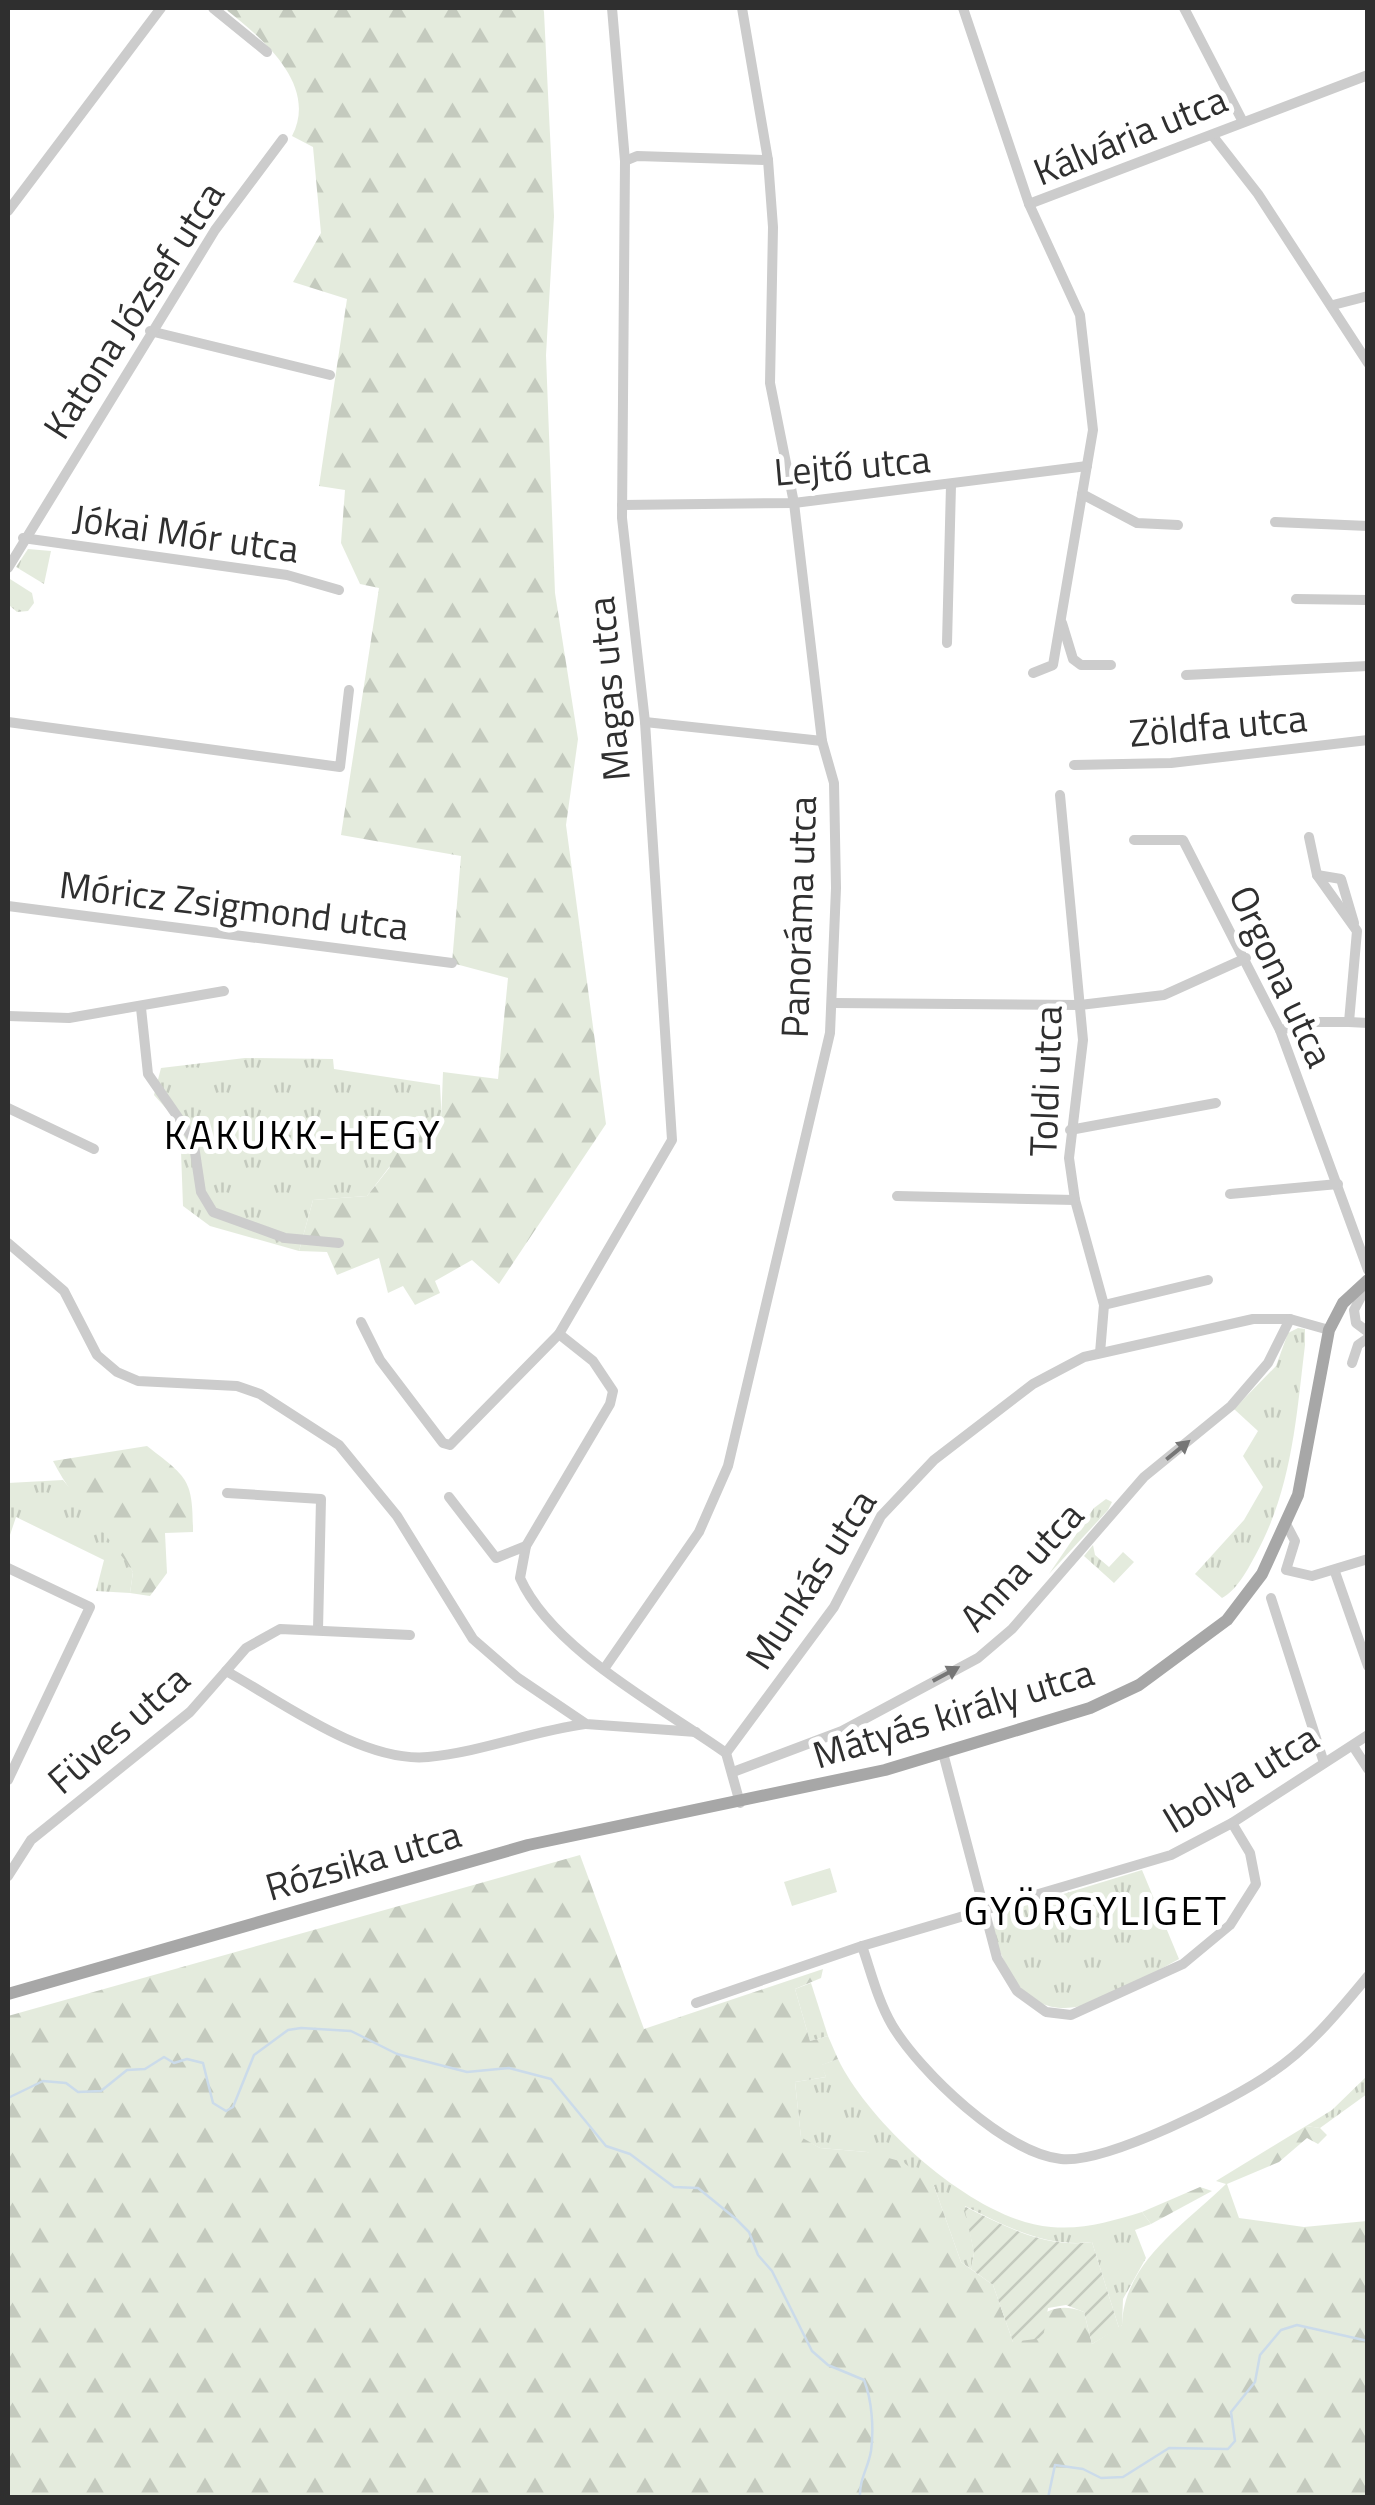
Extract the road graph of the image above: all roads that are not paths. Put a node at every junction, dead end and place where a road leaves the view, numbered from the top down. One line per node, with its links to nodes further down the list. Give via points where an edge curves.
1 (160, 8): 15 (street)
2 (213, 8): 7 (street)
3 (612, 8): 13 (street, Magas utca)
4 (742, 8): 12 (street, Panoráma utca)
5 (963, 8): 14 (street)
6 (1184, 8): 9 (street)
7 (267, 52)
8 (1368, 75): 9 (street, Kálvária utca)
9 (1243, 122): 10 (street, Kálvária utca)
10 (1212, 134): 14 (street, Kálvária utca); 17 (street)
11 (283, 140): 18 (street, Katona József utca)
12 (768, 160): 13 (street); 24 (street, Panoráma utca, via 774,227 770,383)
13 (625, 161): 25 (street, Magas utca)
14 (1029, 204): 21 (street, Kálvária utca, via 1080,315 1093,430)
15 (8, 211)
16 (1368, 296): 17 (street)
17 (1332, 305): 19 (street)
18 (150, 331): 20 (street); 29 (street, Katona József utca)
19 (1368, 362)
20 (330, 375)
21 (1087, 466): 22 (street, Lejtő utca); 23 (street, Kálvária utca)
22 (952, 485): 24 (street, Lejtő utca); 35 (street)
23 (1082, 494): 27 (street, via 1137,523); 34 (street, Kálvária utca)
24 (794, 503): 25 (street, Lejtő utca); 44 (street, Panoráma utca)
25 (622, 505): 42 (street, Magas utca)
26 (1275, 522): 28 (street)
27 (1178, 526)
28 (1368, 526)
29 (23, 538): 30 (street, Katona József utca); 31 (street, Jókai Mór utca, via 287,575)
30 (8, 568)
31 (339, 590)
32 (1296, 599): 33 (street)
33 (1368, 600)
34 (1060, 617): 36 (street, via 1072,659); 38 (street, Kálvária utca, via 1053,665)
35 (947, 642)
36 (1111, 665)
37 (1368, 666): 39 (street)
38 (1032, 673)
39 (1186, 675)
40 (349, 690): 41 (street, via 340,767)
41 (8, 722)
42 (645, 722): 44 (street); 77 (street, Magas utca, via 672,1140)
43 (1368, 740): 45 (street, Zöldfa utca)
44 (822, 741): 53 (street, Panoráma utca, via 834,783)
45 (1074, 766)
46 (1060, 795): 54 (street, Toldi utca)
47 (1308, 837): 57 (street, via 1317,875 1356,931)
48 (1134, 840): 50 (street, Orgona utca, via 1183,840)
49 (8, 906): 51 (street, Móricz Zsigmond utca)
50 (1246, 958): 54 (street, via 1164,995); 59 (street, Orgona utca)
51 (452, 963)
52 (224, 991): 55 (street)
53 (834, 1002): 54 (street); 92 (street, Panoráma utca, via 728,1466 699,1532)
54 (1080, 1005): 62 (street, Toldi utca, via 1083,1040)
55 (141, 1008): 56 (street, via 69,1018); 69 (street, via 148,1074 193,1138 201,1192 213,1212 284,1238)
56 (8, 1016)
57 (1349, 1022): 58 (street); 59 (street)
58 (1368, 1023)
59 (1280, 1030): 64 (street, Orgona utca)
60 (1216, 1103): 62 (street)
61 (8, 1108): 63 (street)
62 (1070, 1130): 67 (street, Toldi utca)
63 (94, 1149)
64 (1338, 1184): 65 (street); 70 (street, Orgona utca)
65 (1230, 1194)
66 (897, 1196): 67 (street)
67 (1074, 1200): 73 (street, Toldi utca)
68 (8, 1243): 94 (street, via 64,1291 97,1355 117,1372 138,1381 237,1386 339,1445 397,1516 473,1640)
69 (339, 1243)
70 (1368, 1270)
71 (1208, 1280): 73 (street)
72 (1368, 1282): 76 (main road, Mátyás király utca, via 1343,1302); 78 (street, via 1354,1310)
73 (1104, 1305): 79 (street, Toldi utca)
74 (1290, 1318): 76 (street, Munkás utca); 79 (street, Munkás utca, via 1254,1319); 102 (street, Anna utca, one-way to 74, via 842,1730 978,1658 1012,1629 1144,1478 1253,1382)
75 (361, 1322): 77 (street, Magas utca, via 380,1360 450,1445)
76 (1329, 1330): 83 (main road, Mátyás király utca, via 1306,1462)
77 (559, 1334): 84 (street, via 593,1361 612,1391 610,1404)
78 (1368, 1335): 80 (street)
79 (1100, 1353): 99 (street, Munkás utca, via 1034,1384 920,1474 881,1516 834,1606)
80 (1352, 1363)
81 (228, 1492): 89 (street, via 321,1499)
82 (448, 1497): 84 (street, via 496,1558)
83 (1286, 1524): 87 (street, Mátyás király utca, via 1295,1541 1286,1570); 98 (main road, Mátyás király utca, via 1235,1611 1187,1653 1090,1708)
84 (526, 1546): 92 (street, via 524,1587)
85 (1368, 1558): 87 (street)
86 (8, 1568): 103 (street, via 90,1608)
87 (1335, 1572): 91 (street)
88 (1270, 1598): 100 (street)
89 (318, 1630): 90 (street); 93 (street, Füves utca, via 280,1628 246,1648)
90 (410, 1636)
91 (1368, 1666)
92 (604, 1668): 95 (street)
93 (226, 1671): 94 (street, via 390,1755 444,1754); 106 (street, Füves utca, via 190,1712 31,1840)
94 (586, 1724): 95 (street)
95 (696, 1732): 99 (street)
96 (1368, 1735): 97 (street, Ibolya utca)
97 (1352, 1746): 100 (street, Ibolya utca); 101 (street)
98 (943, 1753): 104 (main road, Mátyás király utca); 107 (street)
99 (726, 1754): 102 (street)
100 (1324, 1763): 105 (street, Ibolya utca)
101 (1368, 1770)
102 (733, 1772): 104 (street)
103 (8, 1780)
104 (740, 1803): 110 (main road, Rózsika utca, via 480,1858)
105 (1232, 1823): 107 (street, Ibolya utca, via 1171,1855); 107 (street, via 1250,1853 1256,1884 1230,1925 1183,1964 1071,2015 1046,2012 1017,1991 997,1958)
106 (8, 1876)
107 (985, 1912): 108 (street, Ibolya utca)
108 (862, 1946): 109 (street, via 892,2024 914,2054 1001,2136 1061,2159 1117,2149 1272,2073); 111 (street, Ibolya utca)
109 (1368, 1976)
110 (8, 1994)
111 (696, 2003)

